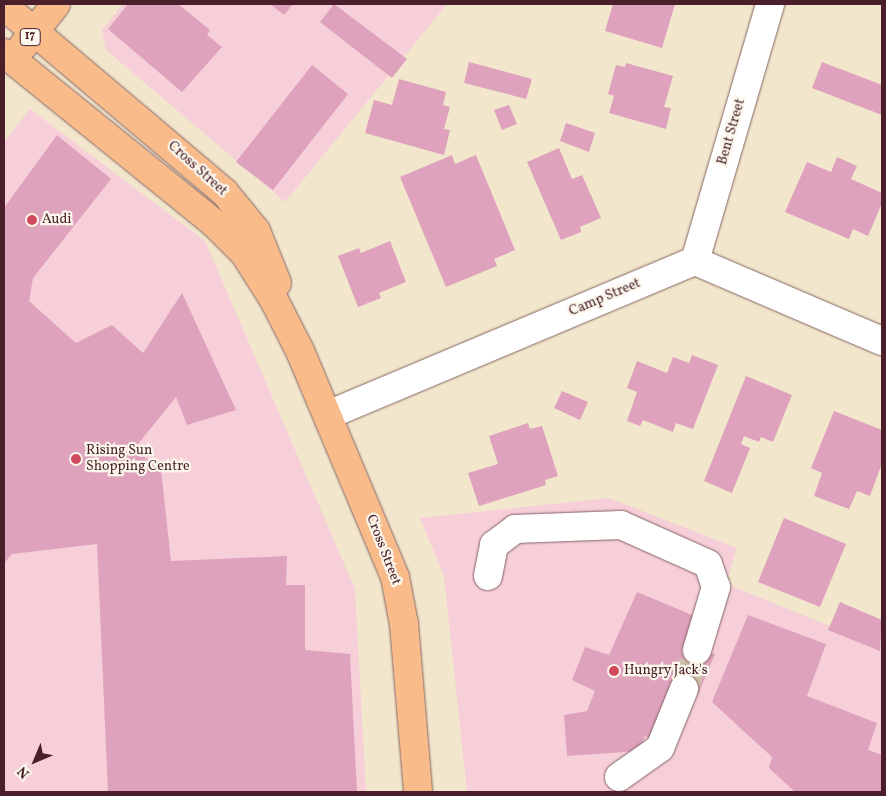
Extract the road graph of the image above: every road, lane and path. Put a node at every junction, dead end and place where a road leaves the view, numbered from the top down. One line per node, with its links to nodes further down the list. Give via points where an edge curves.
1 (56, 4): 4 (main road, 17)
2 (770, 4): 6 (street, Bent Street)
3 (4, 6): 4 (main road, Cross Street)
4 (34, 31): 5 (main road, 17); 8 (main road, Cross Street, via 165,140 248,219 264,246)
5 (7, 61): 8 (main road, Cross Street, via 165,182 237,244 262,278)
6 (695, 261): 7 (street); 9 (street, Camp Street)
7 (882, 341)
8 (300, 350): 9 (main road, Cross Street)
9 (328, 415): 14 (main road, Cross Street, via 395,577 404,624)
10 (488, 576): 11 (street, via 494,545 515,529 621,525 708,564 716,587)
11 (697, 650)
12 (684, 689): 13 (street, via 660,748)
13 (619, 777)
14 (418, 792)

